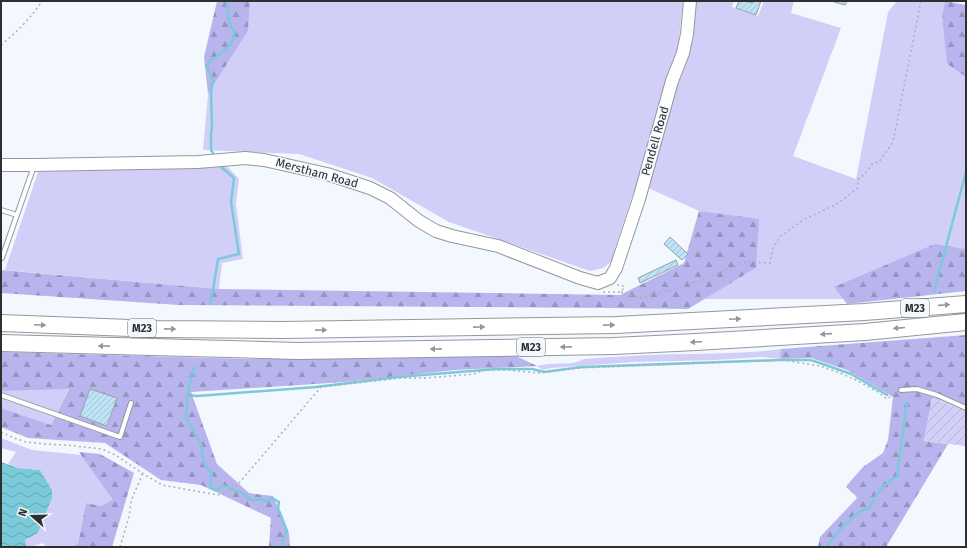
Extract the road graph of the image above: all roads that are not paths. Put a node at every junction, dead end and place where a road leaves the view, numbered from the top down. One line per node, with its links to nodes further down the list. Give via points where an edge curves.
1 (690, 1): 7 (street, Pendell Road, via 683,53 672,81)
2 (1, 165): 3 (street, Merstham Road)
3 (34, 165): 5 (lane); 7 (street, Merstham Road, via 198,162 245,158 264,160 327,174 370,188 390,198 419,221 452,236 498,246 592,282)
4 (1, 210): 5 (lane)
5 (17, 215): 6 (lane)
6 (1, 258)
7 (614, 282)
8 (966, 304): 10 (highway, M23, one-way to 8, via 156,329 282,330 616,325)
9 (966, 322): 11 (highway, M23, one-way to 11, via 865,332 614,346 298,351)
10 (1, 323)
11 (1, 343)
12 (901, 390): 15 (lane, via 917,389)
13 (1, 395): 14 (lane, via 120,437)
14 (130, 403)
15 (966, 408)

